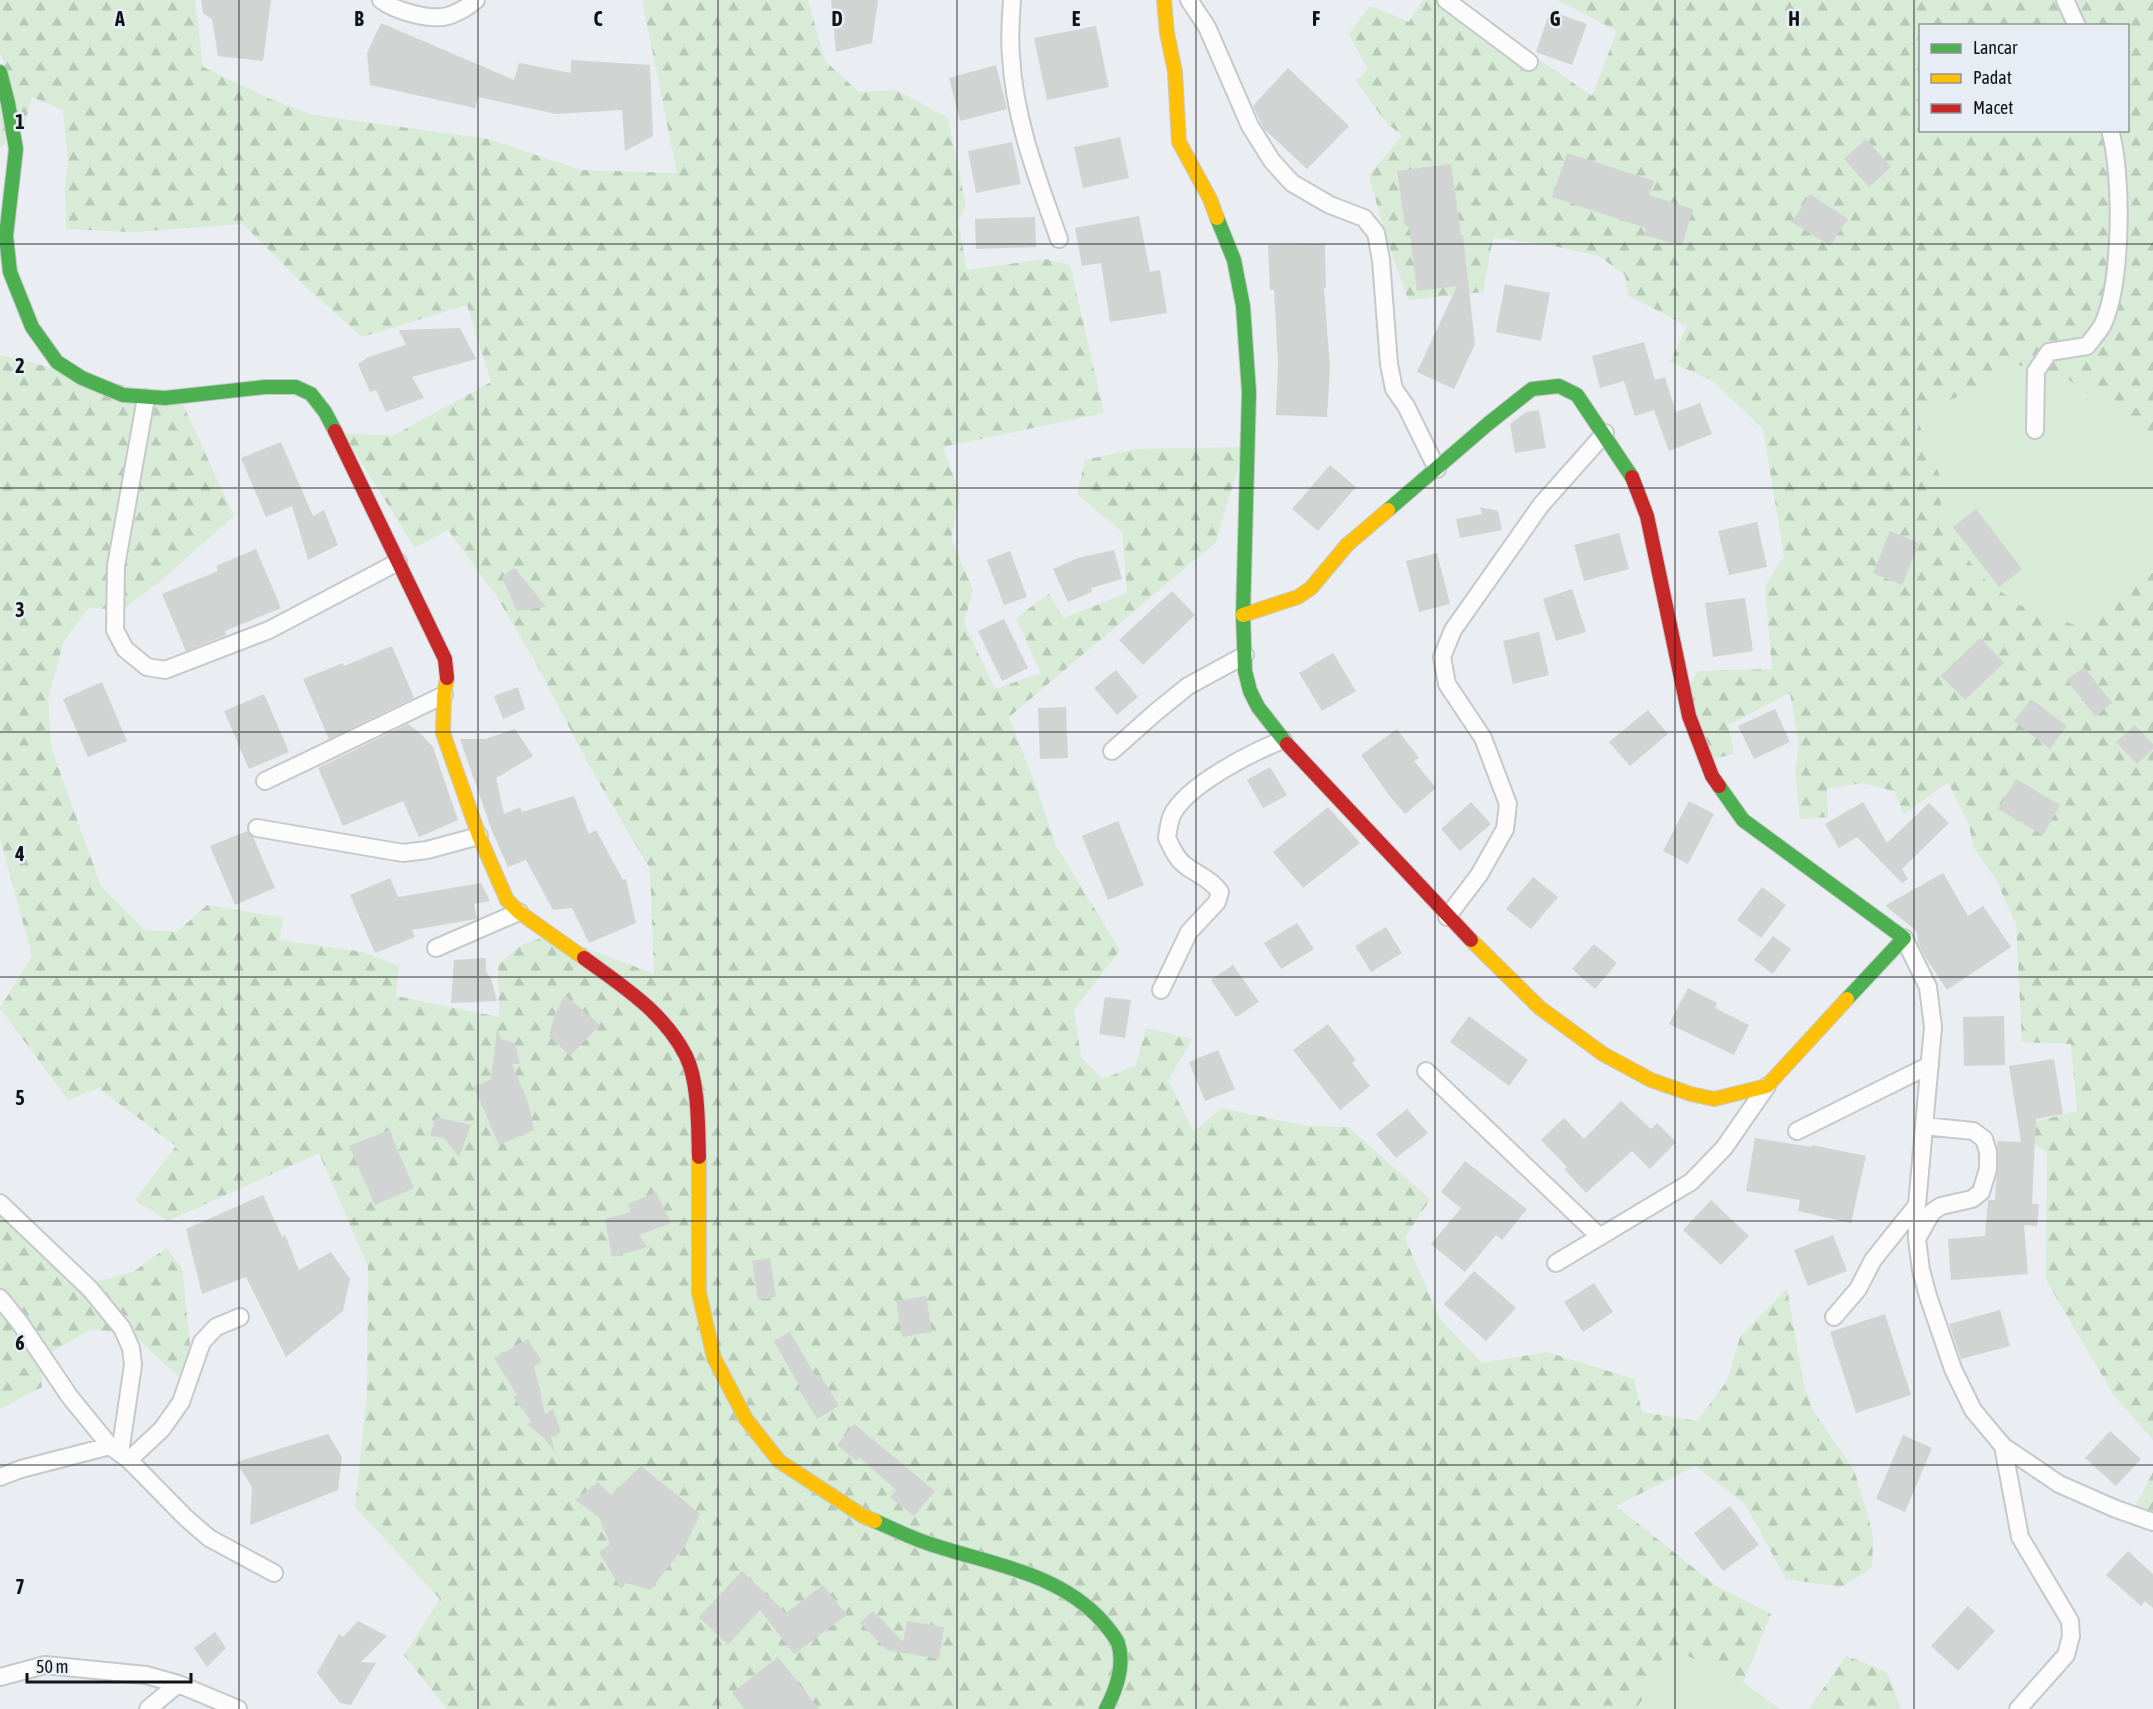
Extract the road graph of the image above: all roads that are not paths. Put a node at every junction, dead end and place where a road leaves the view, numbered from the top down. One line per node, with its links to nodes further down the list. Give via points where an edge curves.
1 (381, 0): 2 (street, via 417,16 449,16)
2 (476, 0)
3 (1012, 0): 12 (street, via 1011,56 1022,125)
4 (1164, 0): 18 (street, via 1175,72 1179,142 1210,199 1234,260 1243,306 1249,392)
5 (1189, 0): 16 (street, via 1207,27 1250,126 1272,161 1292,183 1330,205 1364,218 1376,233 1394,389)
6 (1446, 0): 9 (street)
7 (2066, 0): 8 (street)
8 (2076, 24)
9 (1529, 62)
10 (0, 72): 13 (street, via 16,149 6,236 10,272 32,327 57,362 82,378 123,395)
11 (2110, 132): 14 (street, via 2119,193 2114,280 2103,324 2086,346 2049,352 2036,371)
12 (1059, 239)
13 (146, 398): 17 (street, via 265,387 296,387 311,394 325,412); 17 (street, via 116,566 115,630 125,649 147,667 165,670 269,630)
14 (2035, 430)
15 (1605, 433): 16 (street, via 1577,395 1559,386 1533,389); 27 (street, via 1542,505 1453,630 1442,657 1447,684 1483,738 1508,804 1505,829 1479,875); 28 (street, via 1635,481 1647,516 1689,716 1712,776 1743,820)
16 (1437, 470): 18 (street, via 1347,544 1311,588 1298,597)
17 (398, 562): 20 (street, via 445,659)
18 (1243, 615): 19 (street)
19 (1245, 655): 21 (street, via 1250,691); 22 (street, via 1188,686)
20 (444, 695): 23 (street); 25 (street, via 443,733)
21 (1283, 740): 27 (street); 30 (street, via 1258,749 1198,786 1172,814 1167,838 1176,856 1214,883 1220,892 1217,902 1189,932)
22 (1112, 752)
23 (265, 781)
24 (257, 828): 25 (street, via 403,853)
25 (479, 836): 26 (street, via 507,900)
26 (519, 912): 29 (street); 53 (street, via 658,1015 687,1057 696,1093 700,1168 699,1293 714,1358 746,1419 779,1461 863,1516 929,1544 1002,1564 1068,1592 1090,1608 1118,1643 1116,1690)
27 (1447, 917): 33 (street, via 1540,1008 1603,1054 1651,1080 1714,1099)
28 (1904, 938): 31 (street, via 1928,987 1933,1026); 33 (street)
29 (436, 948)
30 (1161, 990)
31 (1930, 1065): 34 (street); 35 (street)
32 (1426, 1071): 38 (street)
33 (1767, 1086): 38 (street, via 1724,1148 1691,1182)
34 (1924, 1126): 37 (street); 39 (street, via 1973,1131 1984,1139 1988,1168 1981,1192 1932,1212)
35 (1797, 1131)
36 (0, 1203): 45 (street, via 90,1289 122,1328 133,1365)
37 (1917, 1205): 39 (street); 43 (street)
38 (1600, 1237): 40 (street)
39 (1917, 1239): 44 (street, via 1928,1296 1953,1369 1973,1410)
40 (1556, 1263)
41 (0, 1298): 45 (street, via 70,1397)
42 (240, 1317): 45 (street, via 216,1327 202,1342 181,1402 162,1429)
43 (1834, 1317)
44 (2003, 1446): 47 (street, via 2059,1484); 54 (street, via 2020,1537 2070,1621 2071,1635 2066,1655)
45 (120, 1453): 46 (street, via 21,1469); 48 (street, via 209,1538)
46 (0, 1477)
47 (2153, 1522)
48 (274, 1573)
49 (0, 1677): 50 (street, via 45,1665 146,1675)
50 (178, 1684): 51 (street); 52 (street)
51 (148, 1709)
52 (238, 1709)
53 (1106, 1709)
54 (2018, 1709)

